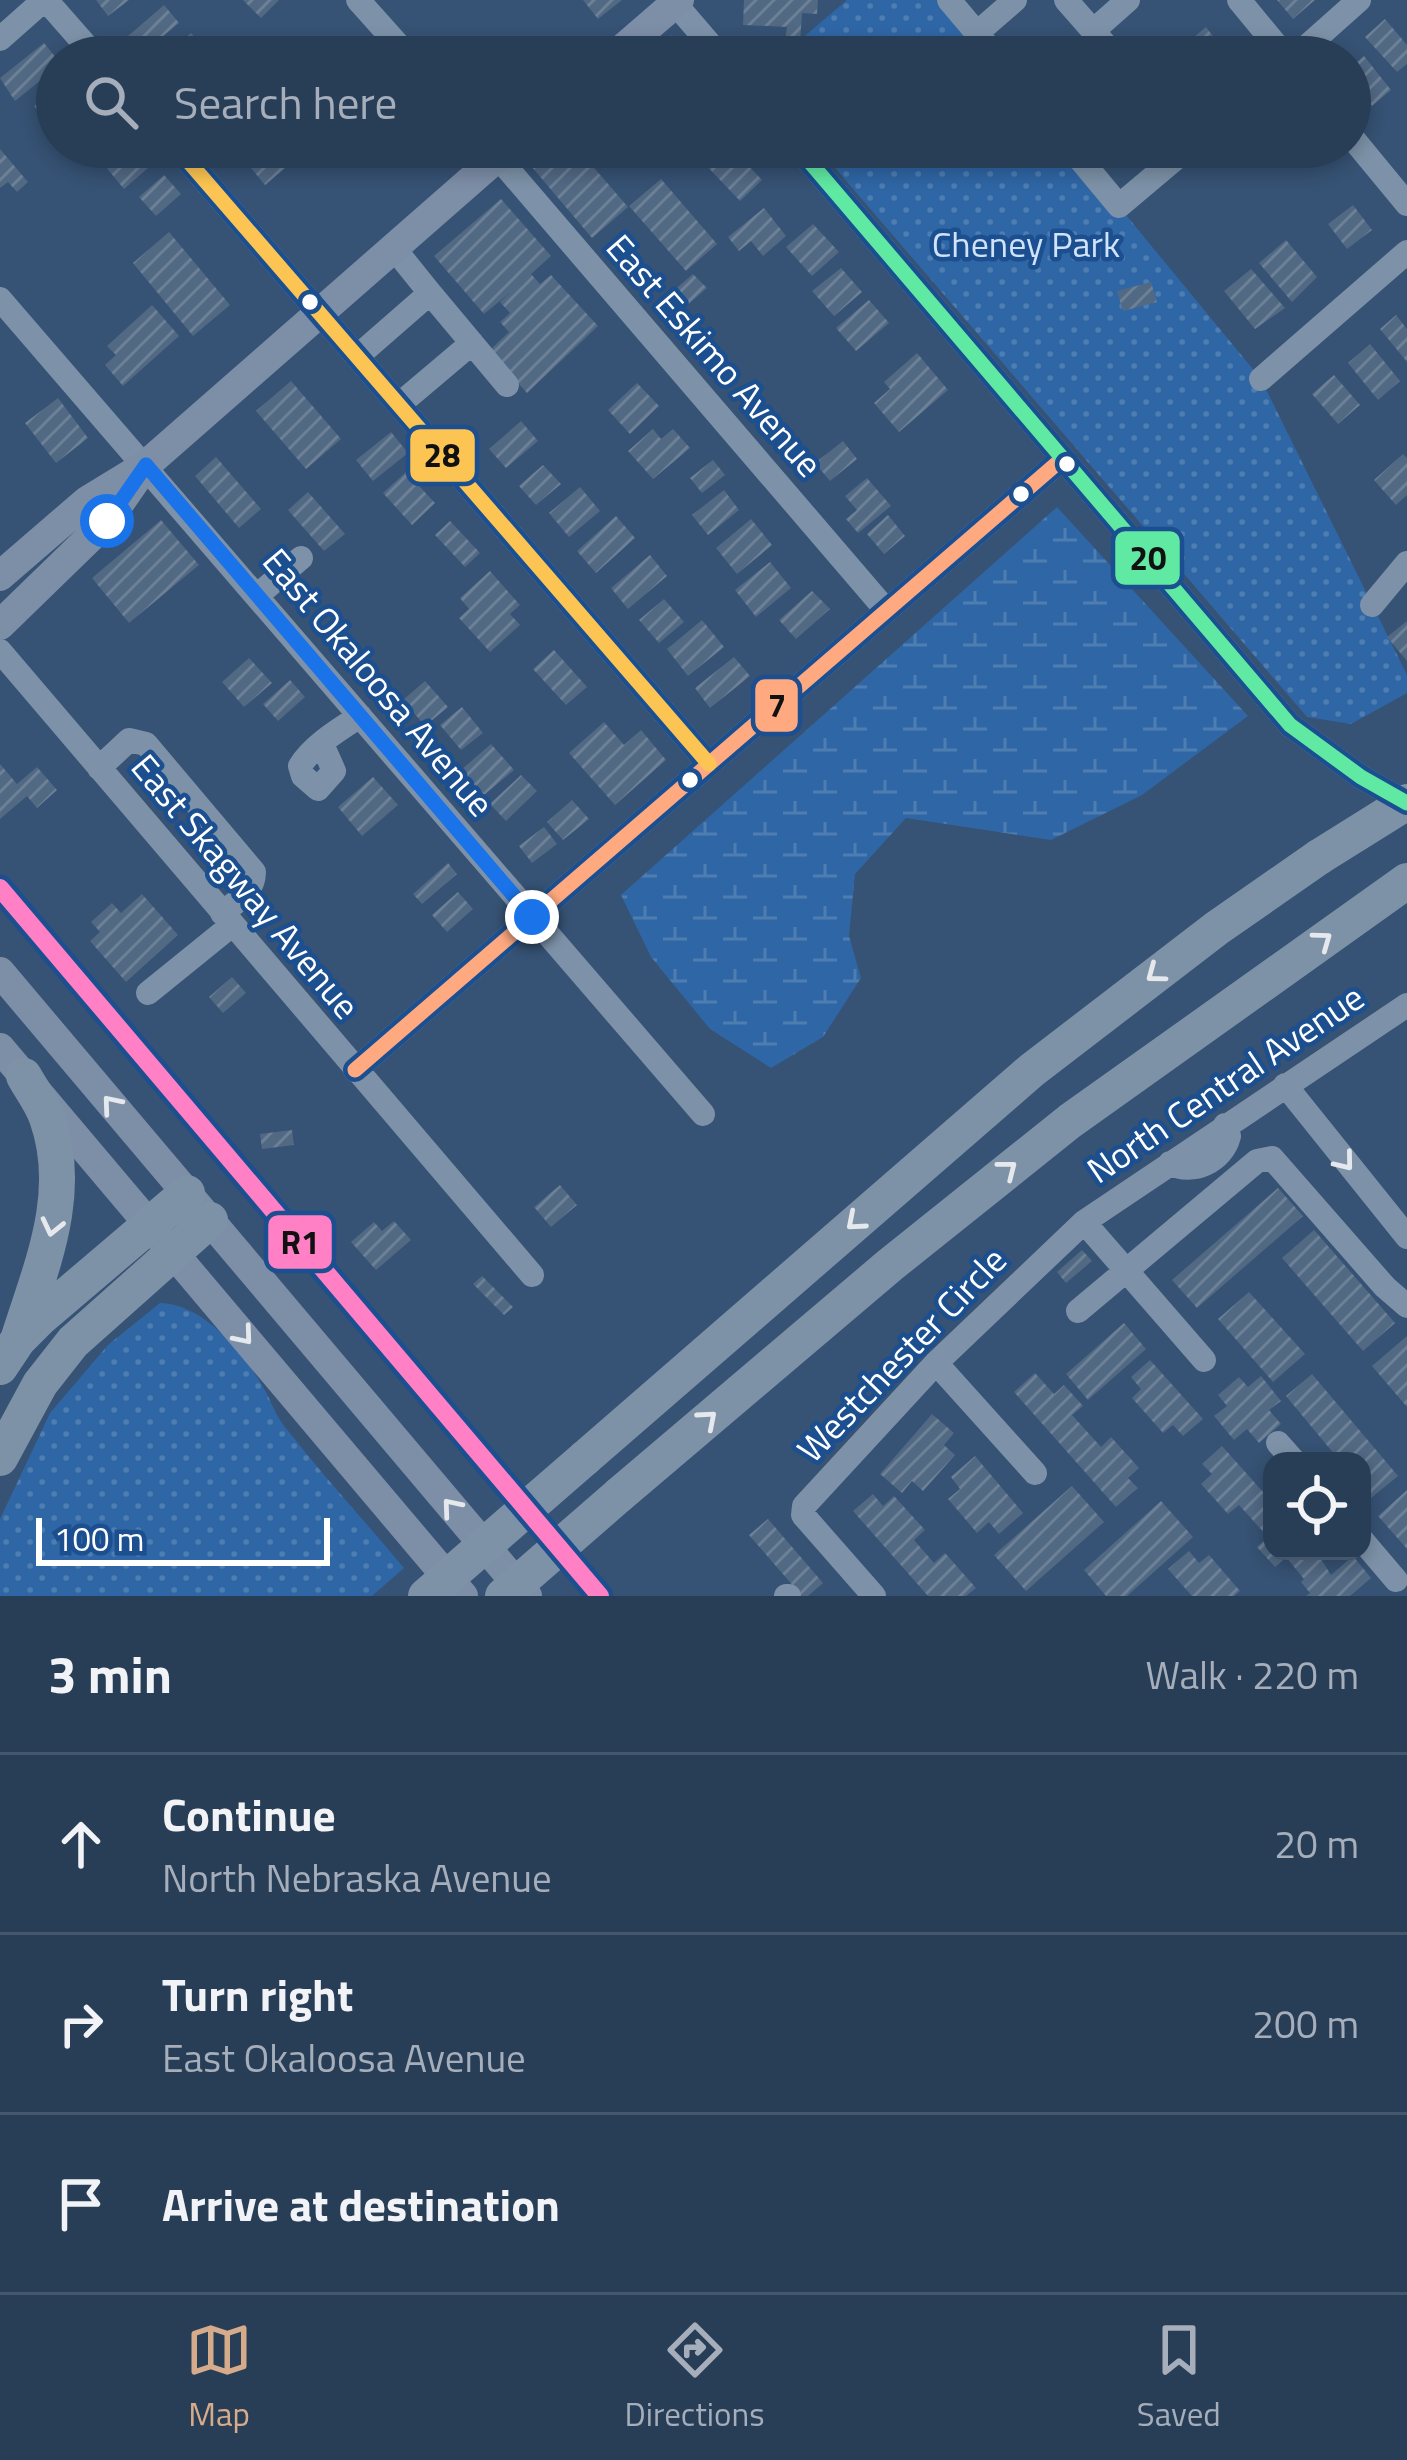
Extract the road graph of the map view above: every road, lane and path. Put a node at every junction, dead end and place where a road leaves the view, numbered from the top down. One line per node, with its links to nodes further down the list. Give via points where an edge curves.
1 (45, 0): 12 (street); 20 (street)
2 (358, 0): 13 (street)
3 (950, 0): 11 (street)
4 (1015, 0): 11 (street)
5 (1066, 0): 10 (street)
6 (1128, 0): 10 (street)
7 (1239, 0): 18 (street)
8 (1359, 0): 19 (street)
9 (675, 1): 14 (main road); 15 (street)
10 (1093, 31): 17 (street)
11 (977, 33): 16 (street)
12 (77, 36)
13 (390, 36)
14 (636, 36)
15 (704, 36)
16 (980, 36)
17 (1097, 36)
18 (1269, 36)
19 (1319, 36)
20 (0, 39)
21 (1371, 160): 28 (street)
22 (195, 168): 33 (street)
23 (479, 168): 29 (main road)
24 (513, 168): 46 (street, East Eskimo Avenue)
25 (815, 168): 39 (street)
26 (1087, 168): 27 (street, via 1119,206)
27 (1164, 168)
28 (1407, 204)
29 (393, 247): 31 (street); 33 (main road)
30 (1407, 252): 36 (street)
31 (430, 293): 34 (street); 35 (street)
32 (0, 299): 40 (street, East Okaloosa Avenue)
33 (320, 310): 35 (street); 40 (main road)
34 (472, 343): 37 (street); 38 (street)
35 (359, 355): 38 (street)
36 (1261, 380)
37 (507, 386)
38 (400, 404): 51 (street)
39 (1062, 459): 46 (street); 53 (street, via 1290,725)
40 (146, 465): 43 (main road, via 87,502); 44 (street, East Okaloosa Avenue); 47 (main road, via 107,521)
41 (301, 558): 44 (street)
42 (1407, 563): 45 (street)
43 (0, 576)
44 (258, 595): 49 (street, East Okaloosa Avenue)
45 (1372, 605)
46 (886, 610): 51 (street)
47 (0, 625)
48 (0, 652): 52 (street, East Skagway Avenue)
49 (360, 716): 50 (street); 55 (street, East Okaloosa Avenue)
50 (322, 744)
51 (710, 764): 55 (street)
52 (99, 768): 56 (street, East Skagway Avenue); 56 (street, via 129,740 146,744 162,762 254,872)
53 (1407, 803): 79 (highway, one-way to 79, bridge, via 1217,928 1031,1070)
54 (1398, 886): 81 (highway, one-way to 54, bridge, via 1070,1120)
55 (532, 917): 61 (street); 63 (street, East Okaloosa Avenue)
56 (227, 919): 58 (street); 61 (street, East Skagway Avenue)
57 (0, 972): 64 (main road, one-way to 57)
58 (148, 992)
59 (1407, 1005): 62 (street, North Central Avenue)
60 (12, 1062): 67 (main road); 72 (highway, one-way to 72, via 47,1116 58,1196)
61 (355, 1070): 69 (street, East Skagway Avenue)
62 (1285, 1085): 65 (street, North Central Avenue); 66 (street, one-way to 66)
63 (703, 1114)
64 (198, 1207): 67 (highway); 82 (main road, one-way to 64)
65 (1084, 1222): 68 (street); 74 (street, Westchester Circle)
66 (1407, 1238)
67 (162, 1239): 72 (highway); 75 (highway, via 40,1384); 80 (main road, one-way to 80)
68 (1126, 1271): 70 (street, via 1257,1161 1272,1158); 71 (street); 73 (street)
69 (532, 1275)
70 (1407, 1306)
71 (1078, 1311)
72 (9, 1353)
73 (1204, 1360)
74 (936, 1363): 76 (street); 83 (street, Westchester Circle, via 804,1506 802,1515)
75 (0, 1458)
76 (1035, 1473)
77 (1371, 1550): 78 (street)
78 (1398, 1582)
79 (426, 1596)
80 (463, 1596)
81 (503, 1596)
82 (526, 1596)
83 (874, 1596)

